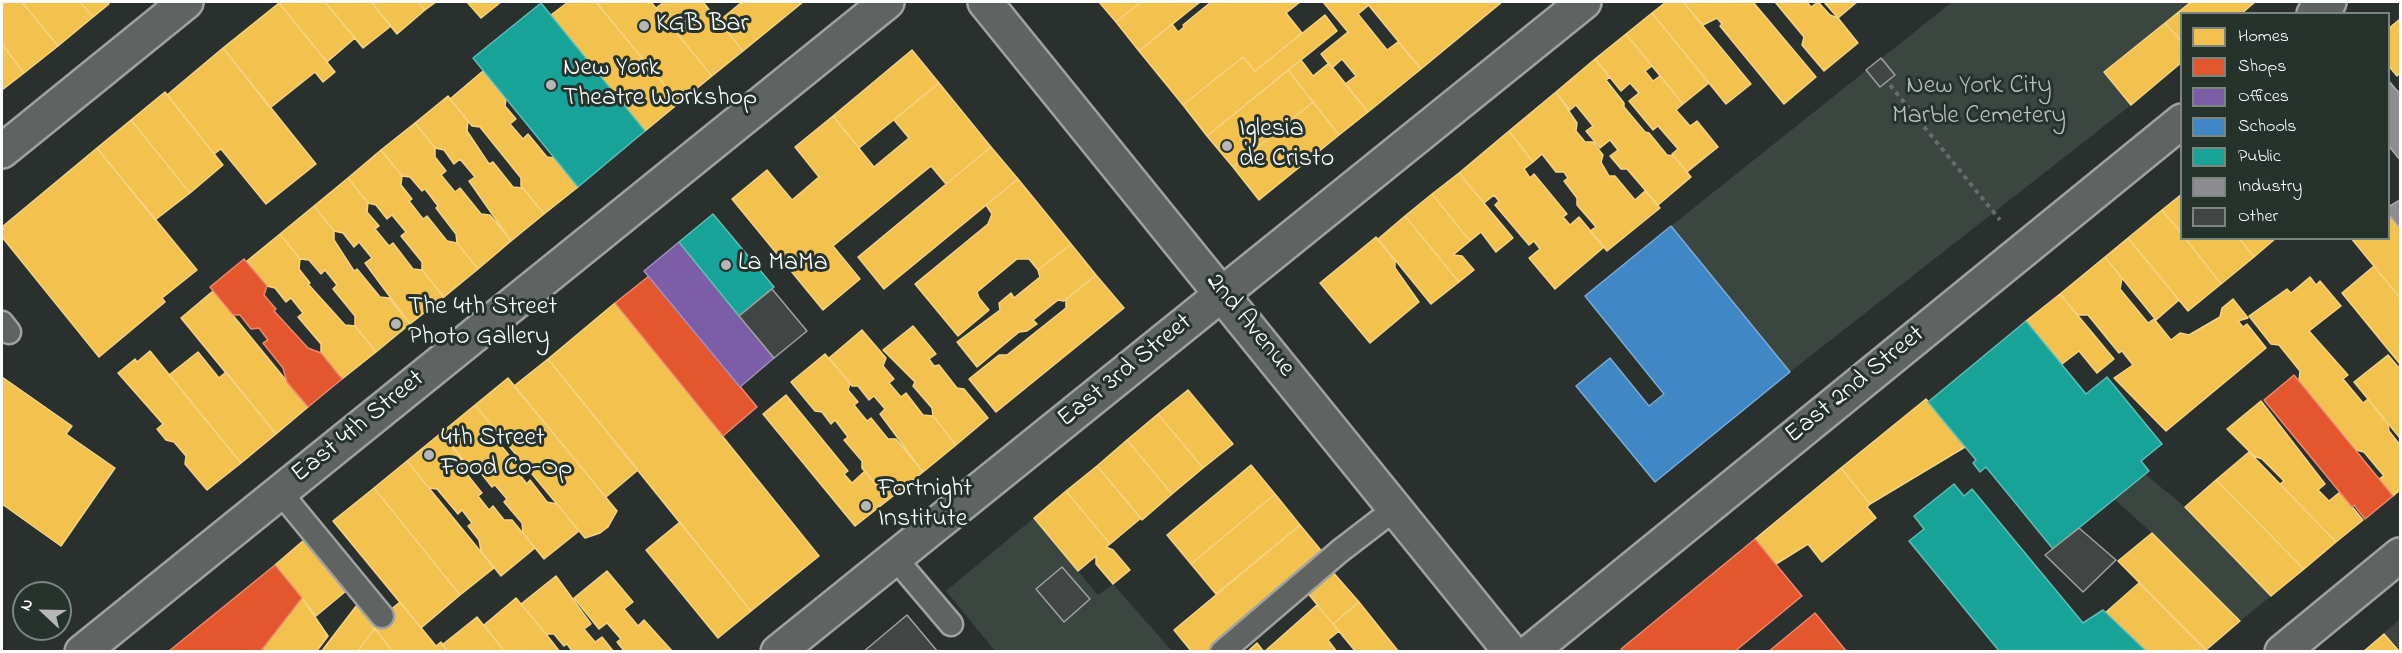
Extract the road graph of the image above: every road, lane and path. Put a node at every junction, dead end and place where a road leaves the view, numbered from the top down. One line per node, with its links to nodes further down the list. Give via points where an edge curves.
1 (186, 2): 9 (street)
2 (888, 2): 12 (street, East 4th Street)
3 (985, 2): 11 (street, 2nd Avenue)
4 (1584, 2): 11 (street, East 3rd Street)
5 (2329, 2): 6 (street)
6 (2316, 12)
7 (1890, 85): 10 (path)
8 (2180, 123): 22 (street, East 2nd Street)
9 (2, 151)
10 (2000, 220)
11 (1223, 294): 13 (street, 2nd Avenue); 15 (street, East 3rd Street)
12 (280, 492): 16 (lane); 18 (street, East 4th Street)
13 (1396, 508): 20 (lane); 21 (street, 2nd Avenue)
14 (2400, 555): 23 (street)
15 (895, 558): 17 (lane); 19 (street, East 3rd Street)
16 (382, 616)
17 (951, 624)
18 (82, 651)
19 (778, 651)
20 (1222, 651)
21 (1511, 651)
22 (1530, 651)
23 (2282, 651)

